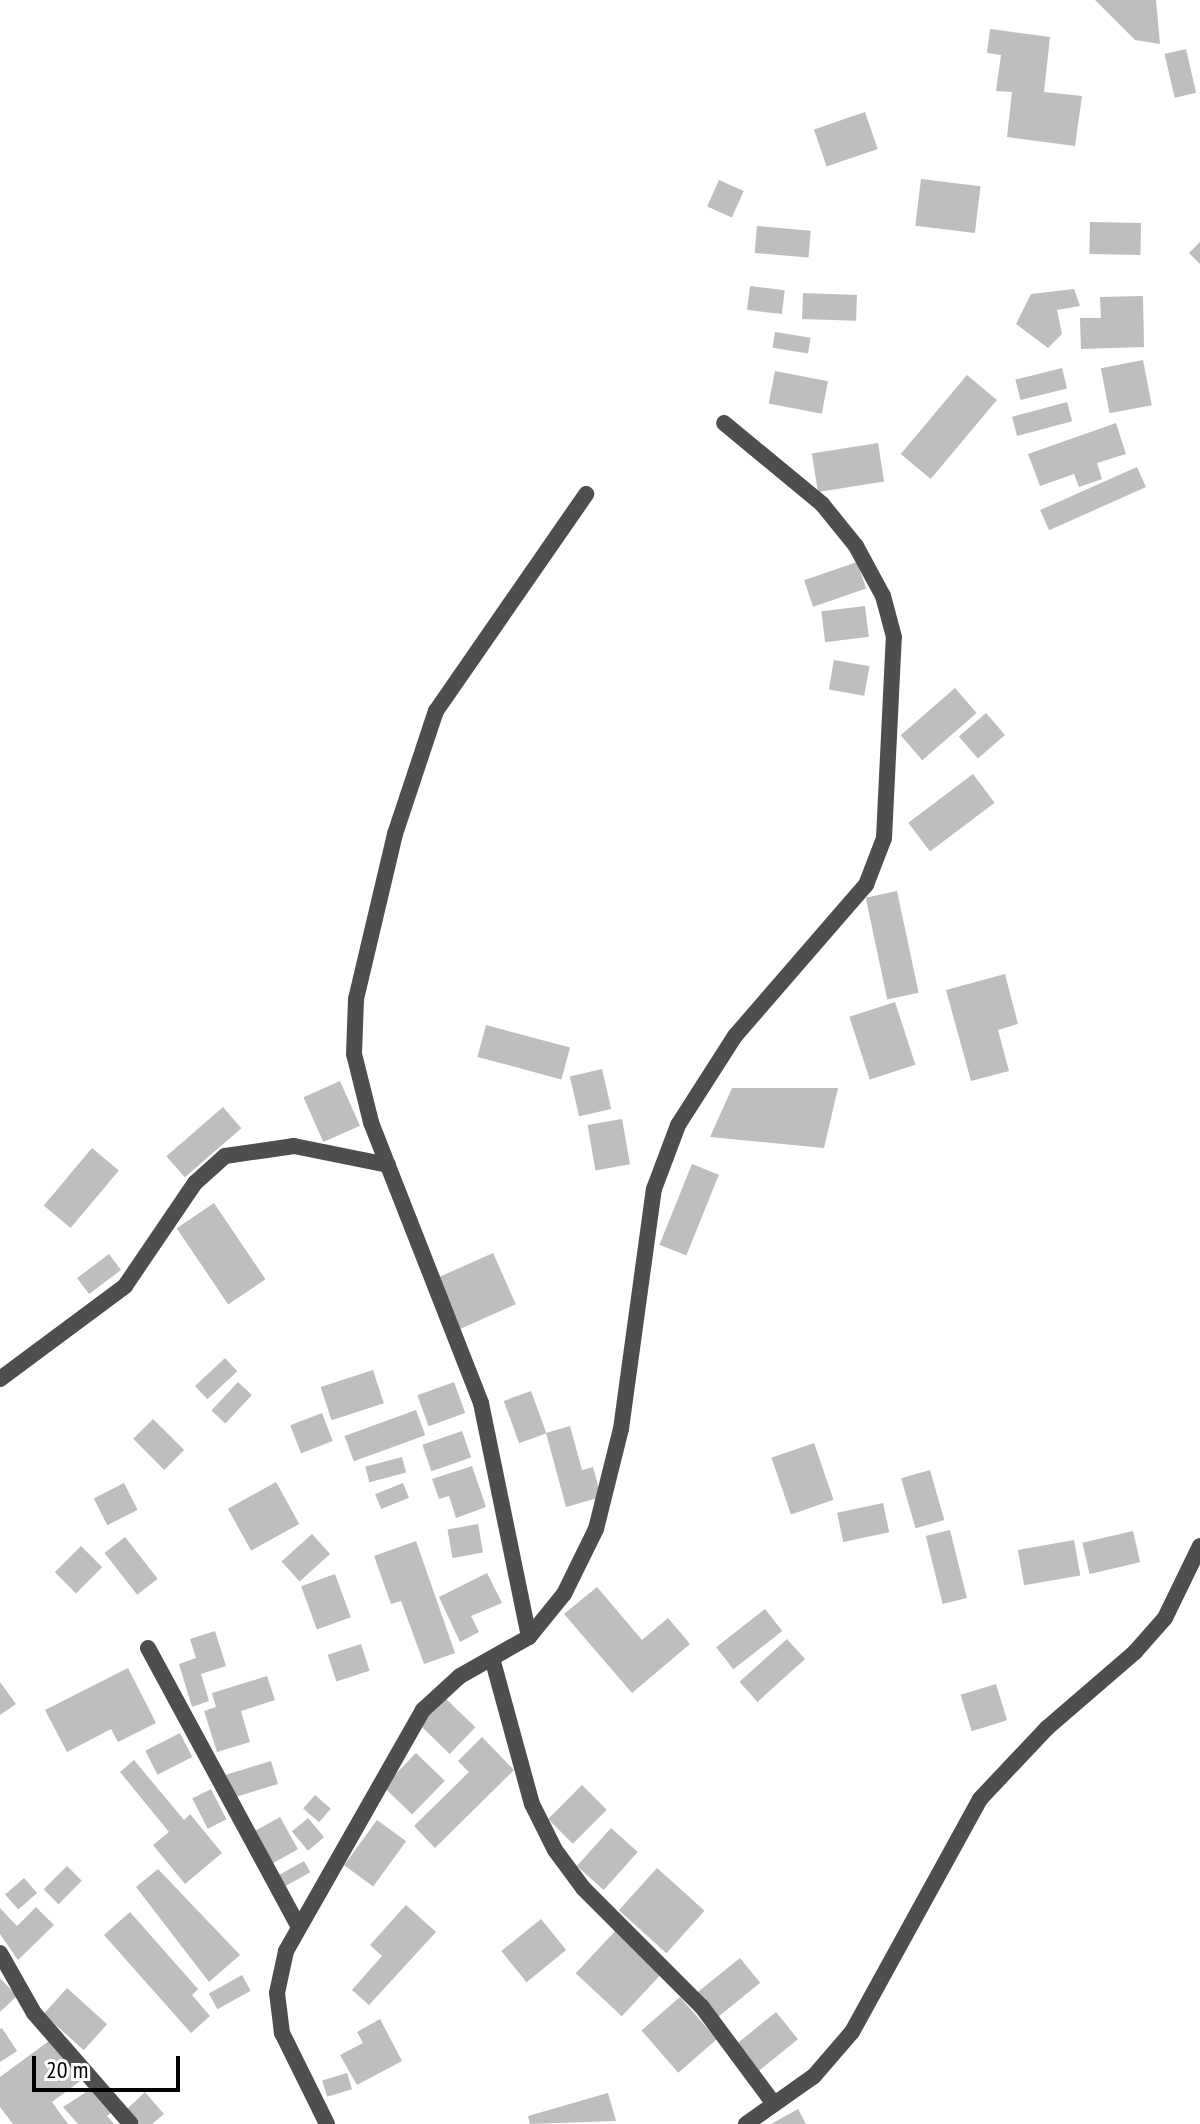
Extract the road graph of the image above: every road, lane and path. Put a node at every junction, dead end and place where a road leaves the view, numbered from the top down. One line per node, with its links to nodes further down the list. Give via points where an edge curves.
1 (724, 423): 6 (street, via 822,504 856,546 883,596 894,637 884,838 866,885 735,1036 678,1125 654,1189 621,1429 596,1529 564,1594)
2 (586, 494): 3 (street, via 436,711 411,776 356,999 354,1054)
3 (388, 1165): 4 (street, via 294,1146 225,1156 195,1183 125,1286); 6 (street, via 481,1403)
4 (0, 1379)
5 (1200, 1546): 11 (street, via 1165,1618 980,1799 852,2032 814,2076)
6 (529, 1637): 8 (street)
7 (148, 1648): 9 (street)
8 (492, 1658): 9 (street, via 460,1676 423,1710); 11 (street, via 532,1804 555,1850 583,1888 702,2007)
9 (299, 1927): 13 (street, via 286,1951 277,1993 282,2033)
10 (0, 1953): 12 (street, via 34,2013)
11 (774, 2104): 14 (street)
12 (131, 2124)
13 (327, 2124)
14 (746, 2124)

